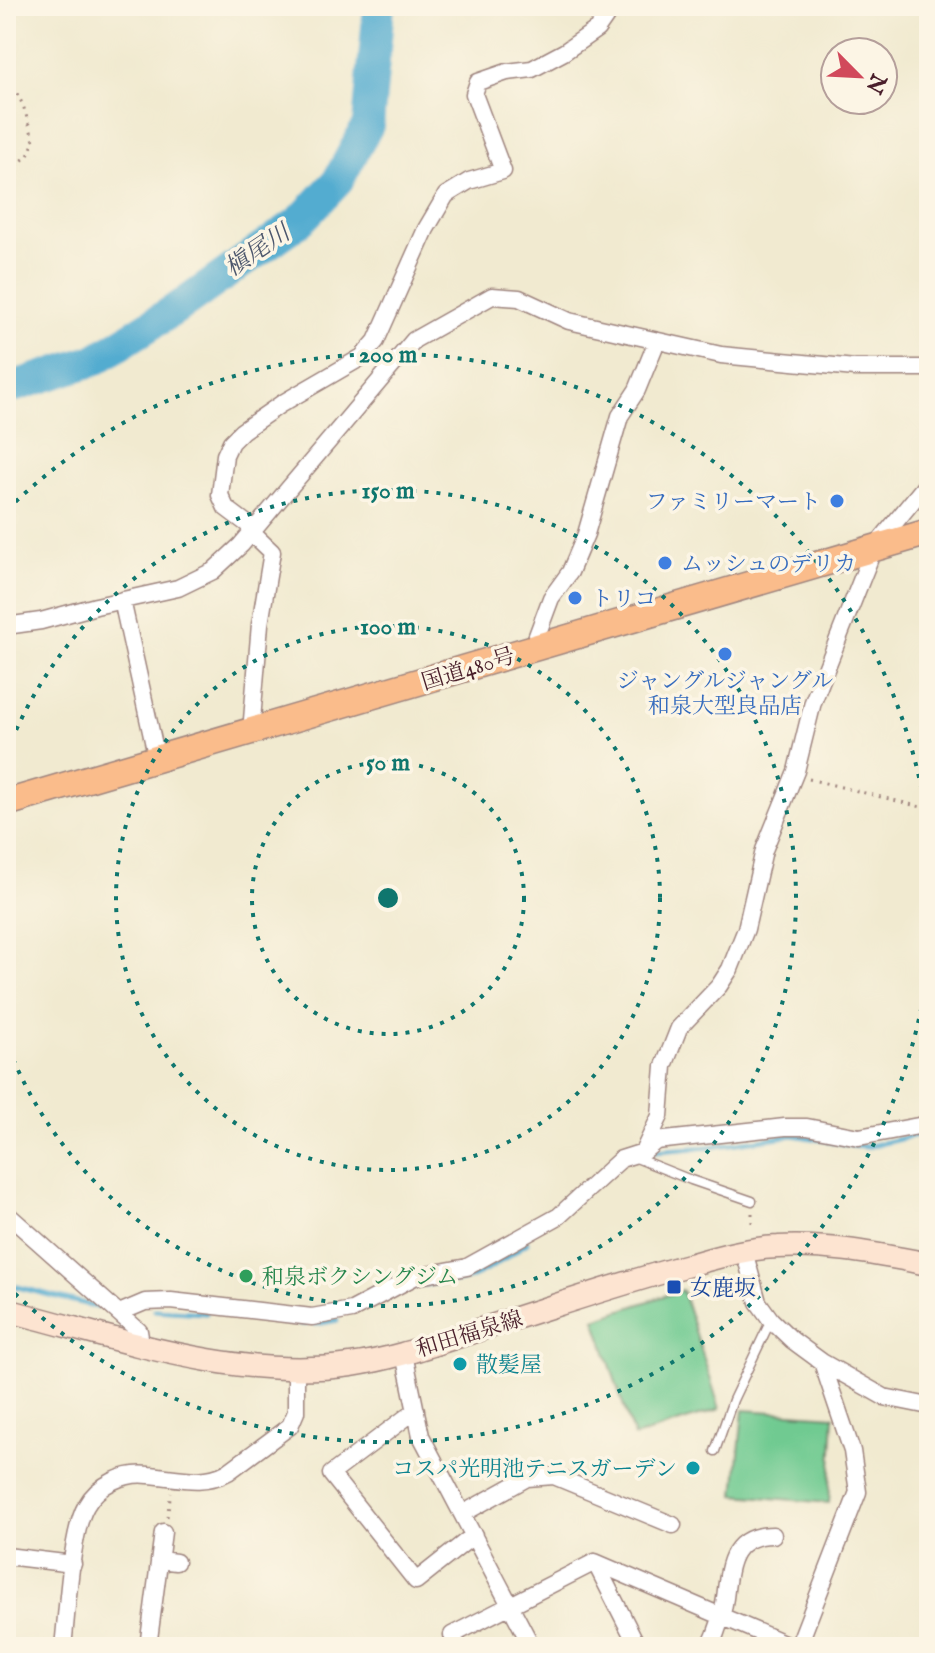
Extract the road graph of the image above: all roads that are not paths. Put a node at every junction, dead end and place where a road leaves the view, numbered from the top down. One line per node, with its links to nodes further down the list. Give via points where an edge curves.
1 (613, 6): 5 (street, via 597,29 564,52 532,69 478,82 474,94 503,171 446,195 376,341 362,357 281,404 231,442 220,495 226,508)
2 (657, 341): 3 (street, via 721,355 855,368); 5 (street, via 569,321 519,298 492,296 414,340); 10 (street, via 620,416 586,534 570,572 551,598)
3 (929, 368)
4 (929, 481): 7 (street)
5 (253, 530): 8 (street, via 213,571 178,588); 11 (street, via 272,552)
6 (929, 532): 7 (highway, 国道480号)
7 (874, 548): 10 (highway, 国道480号); 15 (street, via 813,702 794,775 764,850 746,929 719,986 679,1028 668,1054 660,1116)
8 (122, 600): 9 (street); 12 (street)
9 (6, 626)
10 (532, 649): 11 (highway, 国道480号)
11 (251, 732): 12 (highway, 国道480号)
12 (157, 759): 13 (highway, 国道480号)
13 (6, 803)
14 (929, 1124): 15 (street, via 859,1137 785,1127 656,1141)
15 (637, 1154): 16 (lane); 21 (street, via 621,1159 559,1216 467,1267 414,1277 352,1310 312,1317 171,1301 145,1302)
16 (752, 1201)
17 (6, 1213): 21 (street)
18 (748, 1245): 19 (main road, 和田福泉線, via 859,1252); 22 (street, via 758,1302); 24 (main road, 和田福泉線)
19 (929, 1264)
20 (6, 1310): 23 (main road, 和田福泉線)
21 (119, 1313): 23 (street, via 139,1331)
22 (771, 1320): 25 (street); 29 (lane)
23 (141, 1343): 26 (main road, 和田福泉線, via 199,1359)
24 (404, 1354): 26 (main road, 和田福泉線); 28 (street)
25 (822, 1362): 27 (street, via 884,1397); 46 (street, via 852,1451 858,1492)
26 (296, 1369): 37 (street, via 296,1412 290,1426 219,1477 132,1475 99,1490 80,1521)
27 (929, 1406)
28 (416, 1410): 30 (street, via 421,1436); 33 (street, via 331,1474 416,1581)
29 (715, 1451)
30 (462, 1514): 31 (street, via 527,1478 554,1476); 33 (street)
31 (673, 1525)
32 (163, 1532): 41 (street, via 168,1561)
33 (474, 1535): 38 (street)
34 (773, 1535): 39 (street, via 760,1535 734,1554)
35 (6, 1556): 37 (street)
36 (595, 1562): 38 (street); 39 (street); 44 (street)
37 (73, 1564): 40 (street)
38 (510, 1605): 42 (street, via 452,1635); 43 (street)
39 (721, 1614): 45 (street); 46 (street)
40 (63, 1647)
41 (148, 1647)
42 (459, 1647)
43 (532, 1647)
44 (638, 1647)
45 (710, 1647)
46 (795, 1647)

